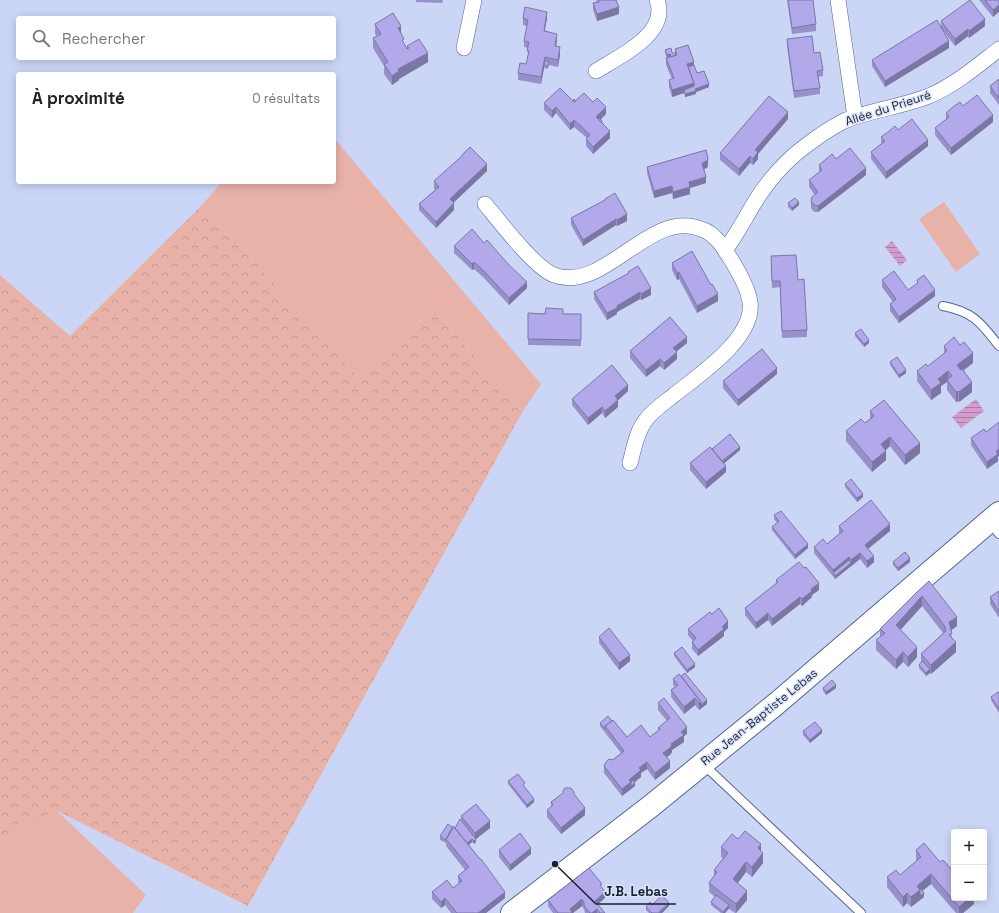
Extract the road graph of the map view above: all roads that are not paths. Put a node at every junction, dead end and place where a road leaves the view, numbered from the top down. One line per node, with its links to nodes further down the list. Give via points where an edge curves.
1 (474, 0): 4 (street)
2 (657, 0): 6 (street, via 659,17 650,33)
3 (838, 0): 7 (street)
4 (464, 48)
5 (999, 49): 7 (street, Allée du Prieuré, via 940,91 915,101)
6 (596, 71)
7 (855, 117): 9 (street, Allée du Prieuré, via 817,138 778,170 761,192)
8 (485, 204): 9 (street, via 537,264 561,278 587,275 656,234 676,226 687,225 703,229)
9 (725, 250): 12 (street, via 744,283 750,303 750,312 744,328 726,352 649,416 639,430)
10 (943, 306): 11 (lane, via 970,314)
11 (999, 346)
12 (630, 463)
13 (996, 523): 14 (main road, Rue Jean-Baptiste Lebas)
14 (703, 763): 15 (main road, Rue Jean-Baptiste Lebas); 16 (lane)
15 (520, 911)
16 (861, 913)

